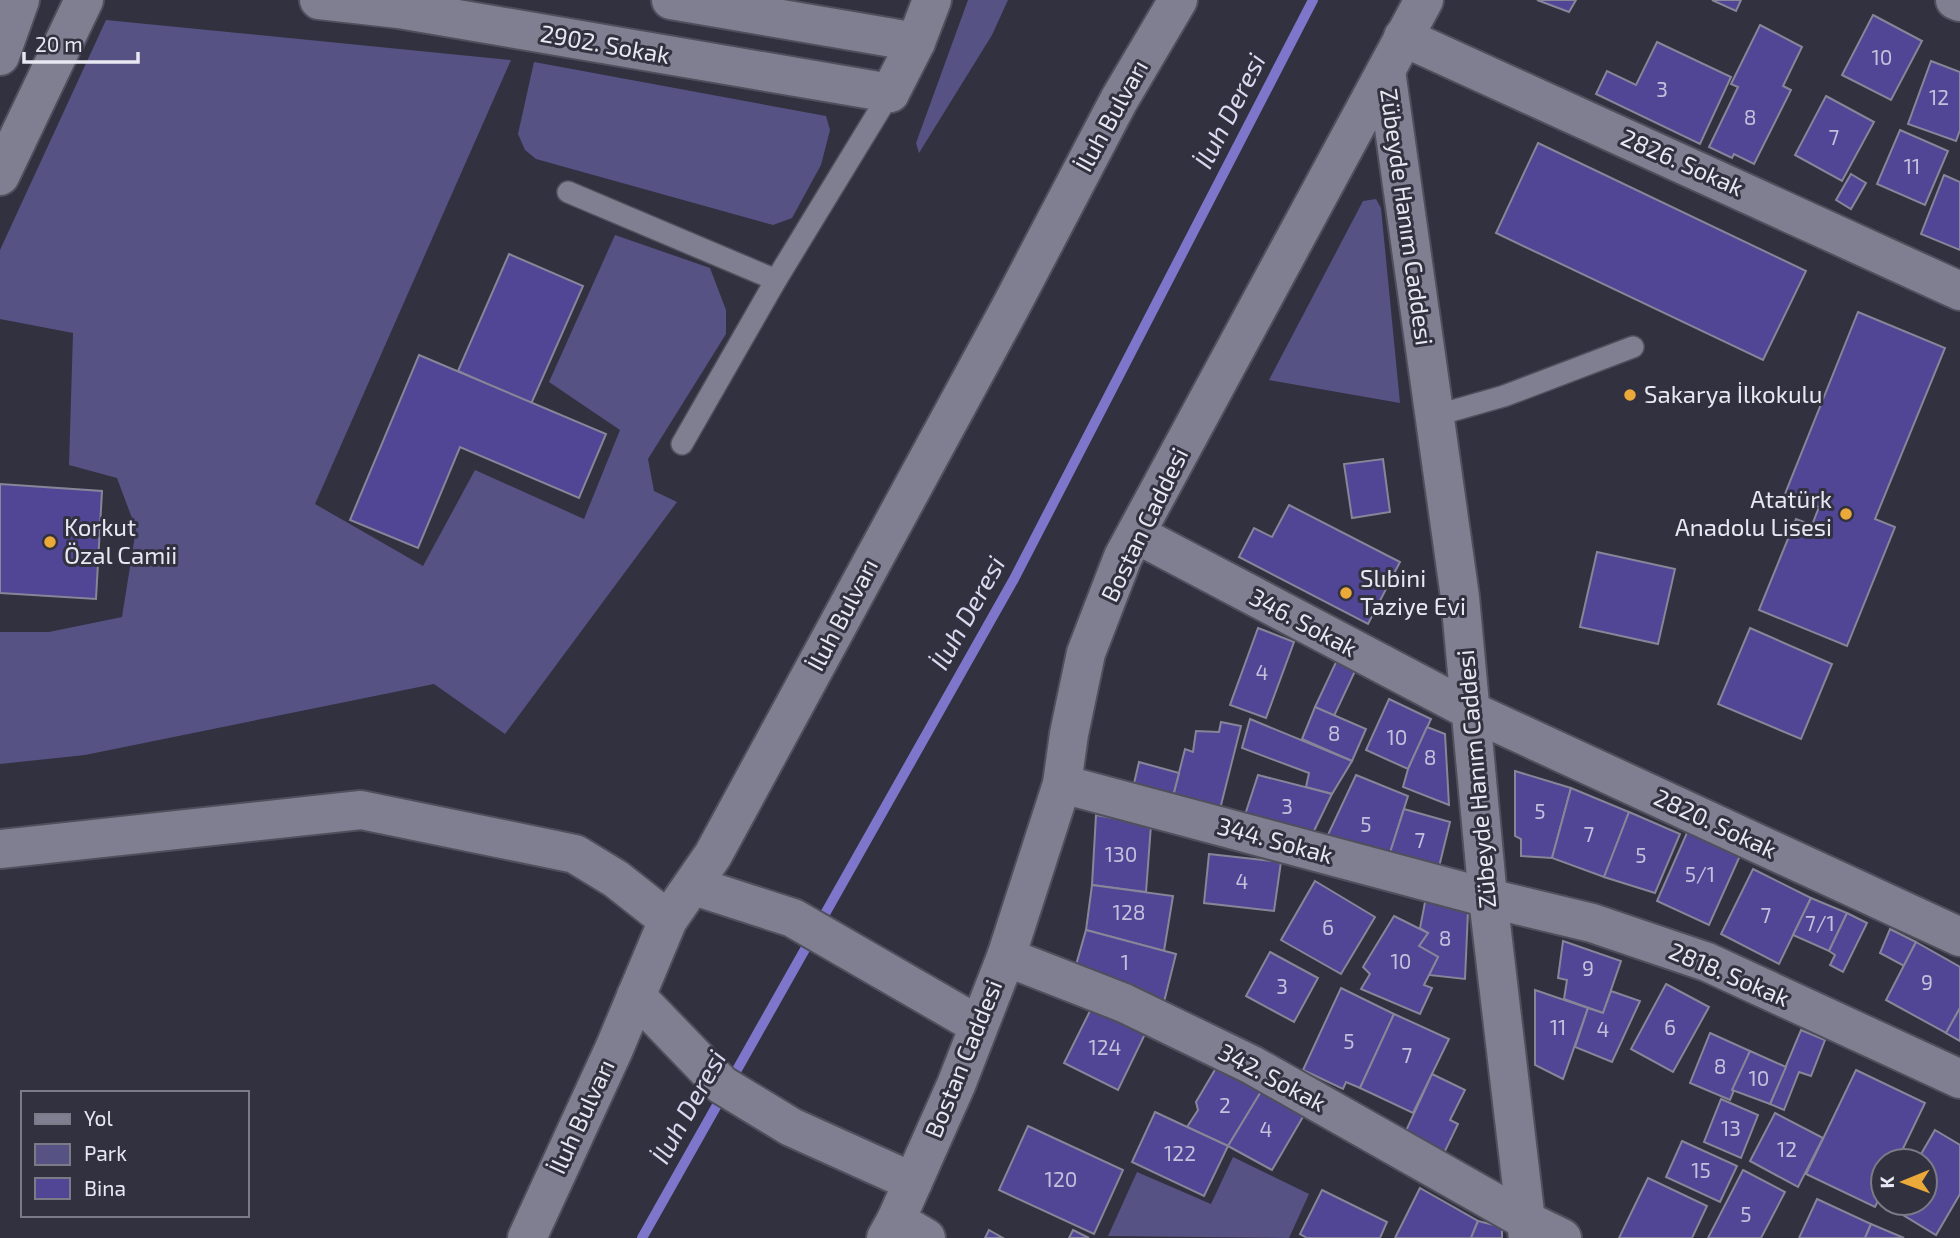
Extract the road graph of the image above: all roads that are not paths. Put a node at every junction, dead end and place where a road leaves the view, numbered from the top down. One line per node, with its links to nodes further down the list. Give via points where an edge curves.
1 (20, 0): 12 (street)
2 (84, 0): 15 (street)
3 (319, 0): 14 (street, 2902. Sokak, via 399,9)
4 (671, 0): 11 (street)
5 (932, 0): 11 (street)
6 (1178, 0): 26 (street, İluh Bulvarı, via 1119,100)
7 (1424, 0): 10 (street, Bostan Caddesi)
8 (1955, 0): 9 (street)
9 (1960, 2)
10 (1404, 37): 13 (street, Bostan Caddesi); 18 (street, 2826. Sokak)
11 (916, 42): 14 (street)
12 (0, 56)
13 (1386, 71): 20 (street, Zübeyde Hanım Caddesi); 22 (street, Bostan Caddesi)
14 (890, 93): 17 (lane)
15 (0, 176)
16 (568, 192): 17 (lane)
17 (776, 280): 21 (lane)
18 (1960, 291)
19 (1633, 347): 20 (lane, via 1504,396)
20 (1434, 416): 23 (street, Zübeyde Hanım Caddesi)
21 (682, 444)
22 (1136, 534): 23 (street, 346. Sokak); 24 (street, Bostan Caddesi, via 1086,653)
23 (1471, 711): 27 (street, Zübeyde Hanım Caddesi); 29 (street, 2820. Sokak)
24 (1062, 784): 27 (street, 344. Sokak); 30 (street, Bostan Caddesi)
25 (0, 849): 28 (street, via 361,810 575,854 617,879)
26 (694, 886): 28 (street, İluh Bulvarı); 32 (street, via 793,918)
27 (1488, 898): 33 (street, 2818. Sokak, via 1592,923 1707,962); 35 (street, Zübeyde Hanım Caddesi)
28 (668, 920): 31 (street, İluh Bulvarı)
29 (1960, 937)
30 (1006, 957): 32 (street, Bostan Caddesi); 35 (street, 342. Sokak, via 1124,1003 1251,1065)
31 (636, 996): 34 (street, via 722,1085 791,1127); 37 (street, İluh Bulvarı)
32 (978, 1025): 34 (street, Bostan Caddesi)
33 (1960, 1079)
34 (913, 1182): 36 (street, Bostan Caddesi)
35 (1527, 1229): 38 (street, 342. Sokak)
36 (903, 1232)
37 (527, 1238)
38 (1562, 1238)

